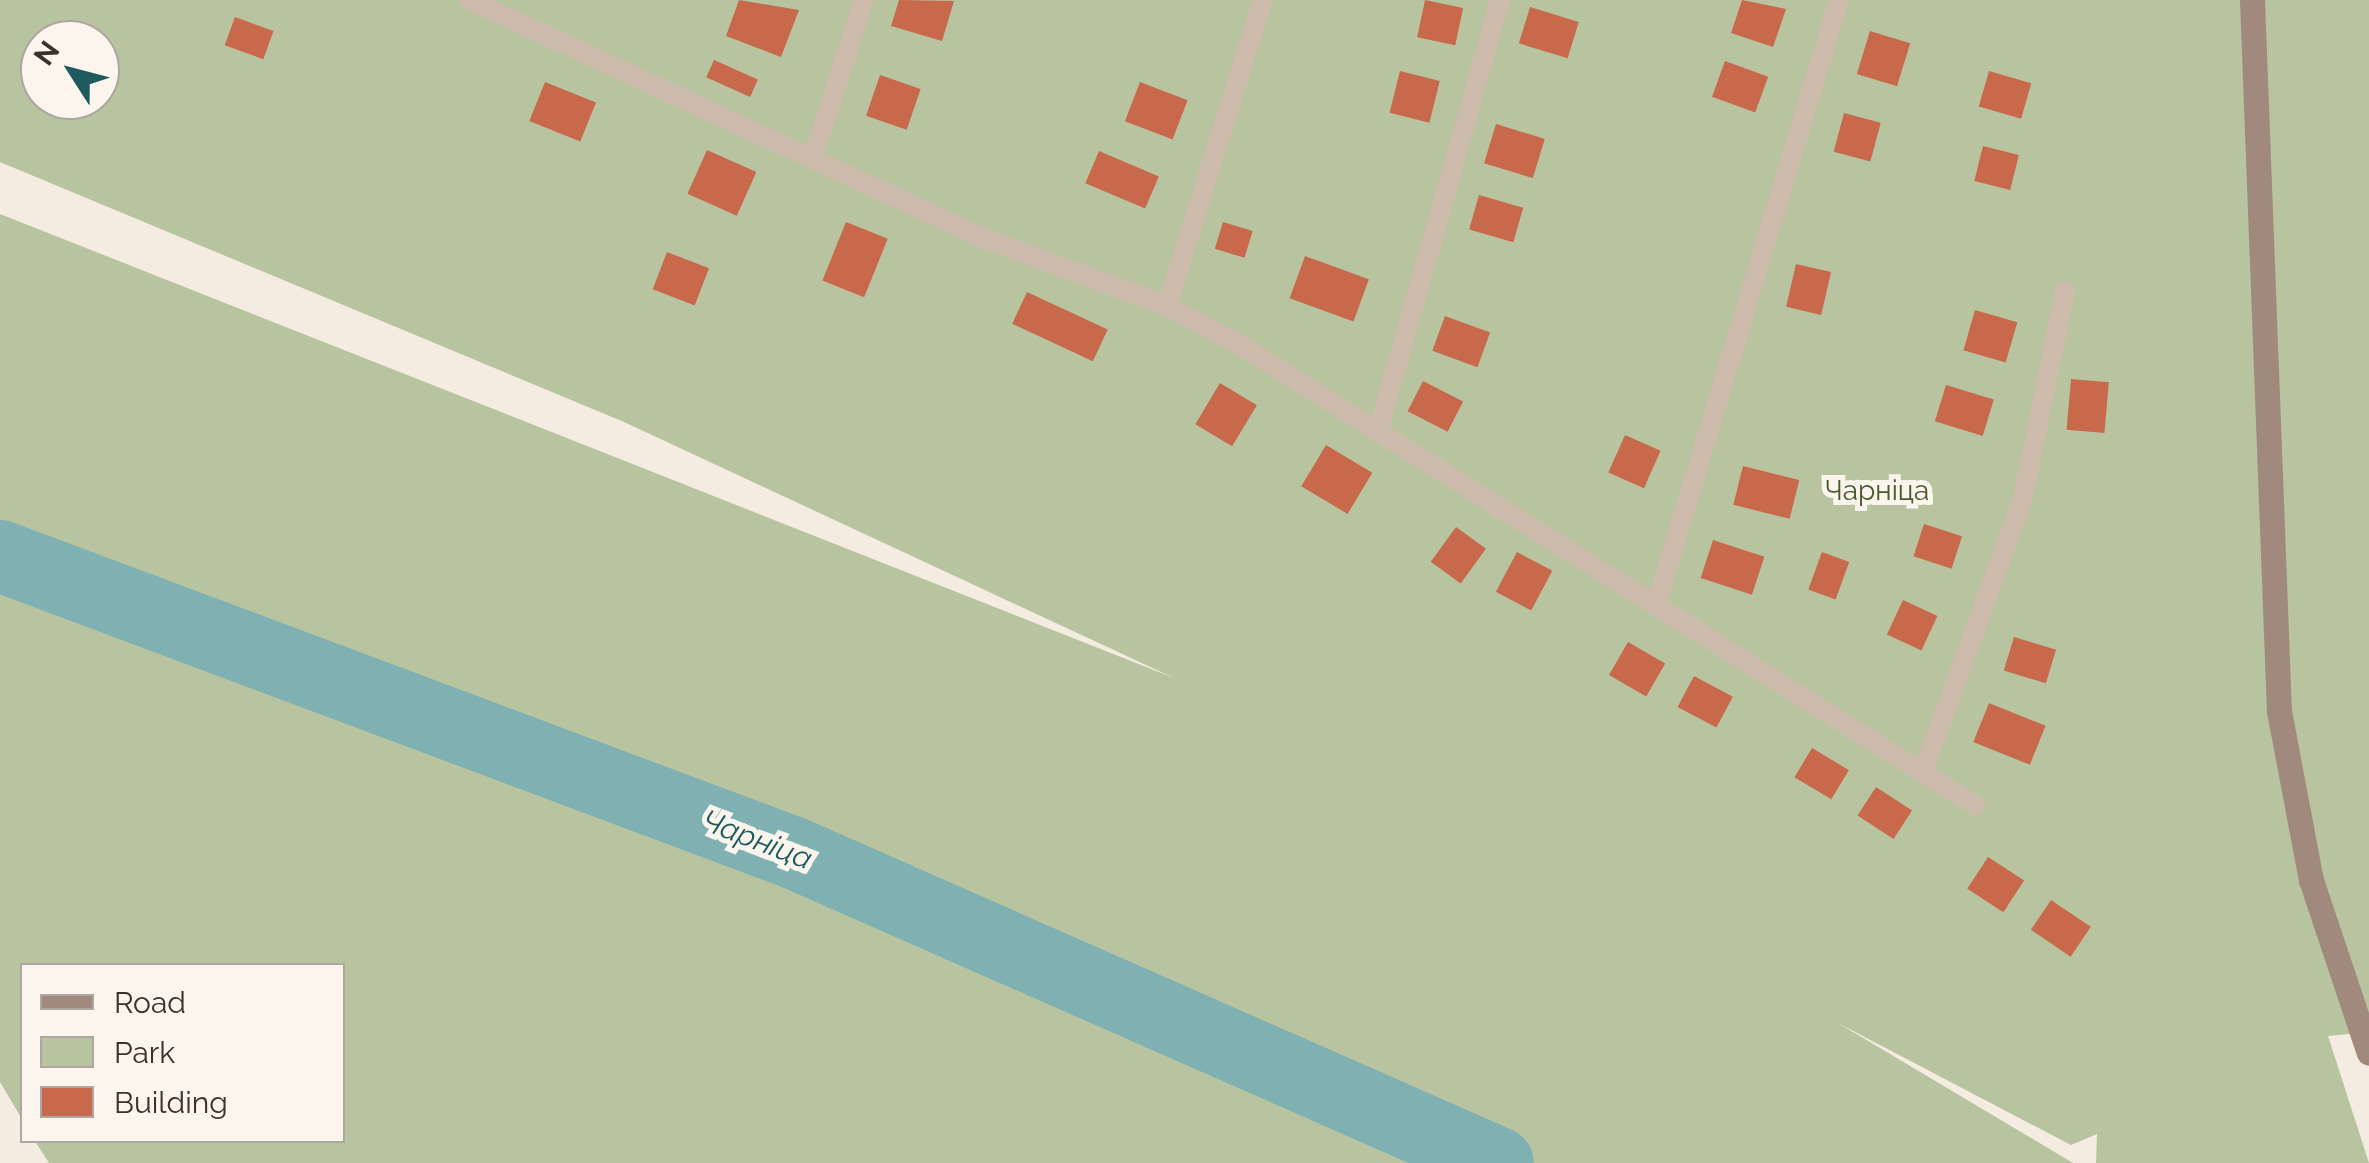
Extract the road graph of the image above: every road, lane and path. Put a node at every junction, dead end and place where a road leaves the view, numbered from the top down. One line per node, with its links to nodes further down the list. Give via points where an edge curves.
1 (470, 0): 7 (lane)
2 (864, 0): 7 (lane)
3 (1263, 0): 9 (lane)
4 (1500, 0): 10 (lane)
5 (1839, 0): 11 (lane)
6 (2252, 0): 14 (main road, via 2278,711 2311,880)
7 (813, 158): 9 (lane, via 983,238)
8 (2064, 291): 12 (lane, via 2022,502)
9 (1166, 306): 10 (lane)
10 (1378, 432): 11 (lane)
11 (1656, 602): 12 (lane)
12 (1923, 772): 13 (lane)
13 (1976, 806)
14 (2369, 1052)

